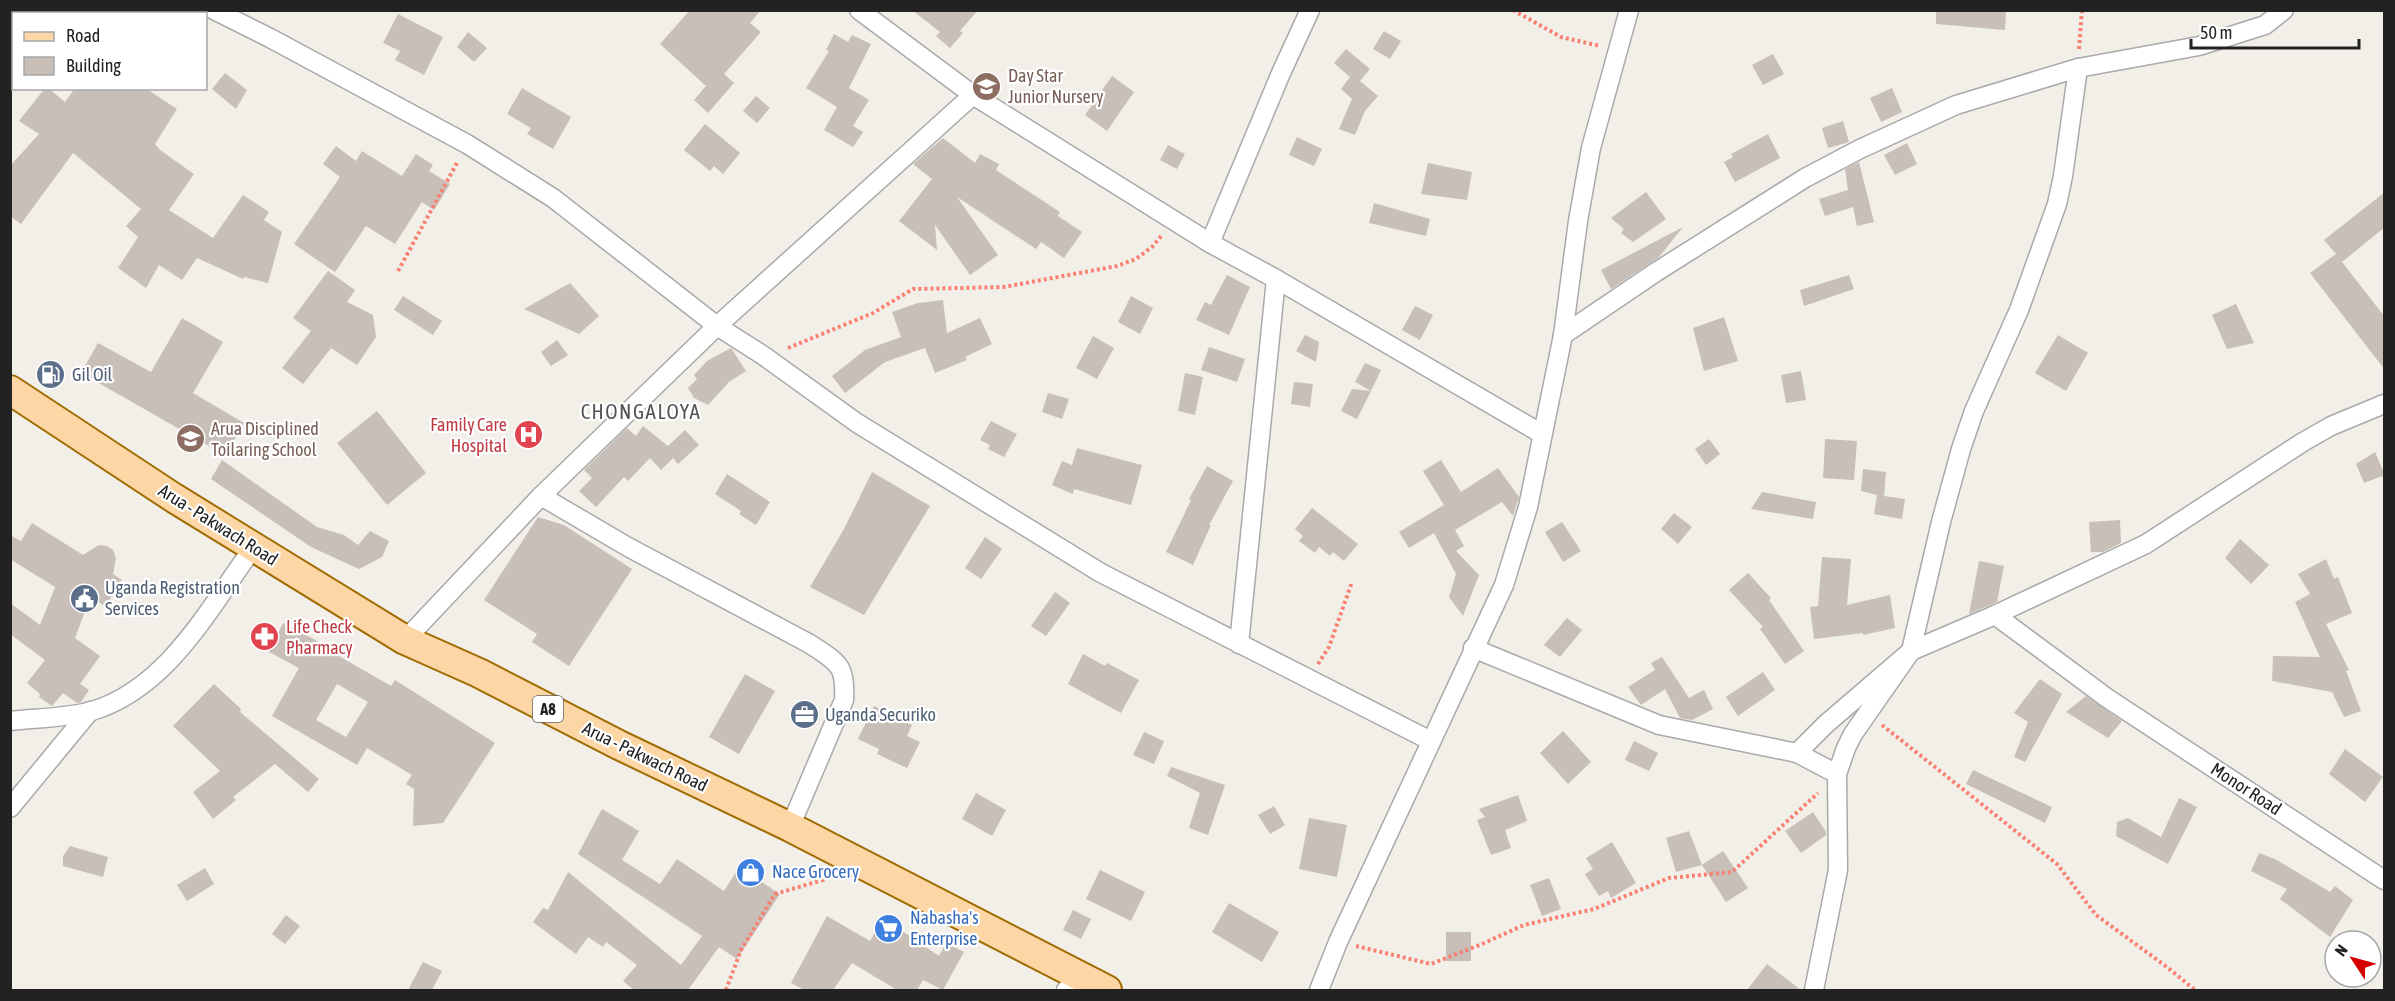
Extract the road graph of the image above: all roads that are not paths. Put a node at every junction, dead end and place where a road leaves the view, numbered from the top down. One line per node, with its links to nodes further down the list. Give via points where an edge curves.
1 (214, 10): 10 (street, via 467,144 553,198)
2 (858, 10): 7 (street)
3 (1310, 10): 8 (street)
4 (1629, 10): 11 (street, via 1590,148)
5 (2284, 10): 6 (street, via 2265,26 2199,46)
6 (2078, 68): 11 (street, via 1956,105 1851,154 1805,178); 21 (street, via 2056,204 2019,310 1961,449)
7 (973, 94): 8 (street); 10 (street)
8 (1210, 243): 9 (street)
9 (1276, 279): 14 (street); 19 (street)
10 (717, 326): 15 (street); 19 (street, via 857,423 1101,573)
11 (1563, 335): 14 (street)
12 (10, 390): 16 (main road, Arua - Pakwach Road / A8)
13 (2385, 404): 17 (street, via 2303,442 2146,544)
14 (1542, 434): 20 (street, via 1528,507 1504,585)
15 (541, 496): 18 (street); 28 (street, via 810,644 834,661 845,678 844,700)
16 (253, 548): 18 (main road, Arua - Pakwach Road / A8); 22 (street, via 174,657 148,682 121,700)
17 (1995, 615): 21 (street); 29 (street, Monor Road, via 2106,698)
18 (405, 640): 28 (main road, Arua - Pakwach Road / A8)
19 (1239, 644): 24 (street)
20 (1473, 648): 24 (street); 25 (street, via 1659,725)
21 (1911, 651): 25 (street); 26 (street, via 1846,748)
22 (90, 711): 23 (street); 27 (street)
23 (10, 721)
24 (1431, 741): 32 (street)
25 (1797, 753): 26 (street)
26 (1837, 774): 33 (street, via 1838,870)
27 (10, 808)
28 (790, 827): 30 (main road, Arua - Pakwach Road / A8)
29 (2385, 880)
30 (1073, 983): 31 (main road, Arua - Pakwach Road / A8)
31 (1107, 990)
32 (1319, 990)
33 (1814, 990)

